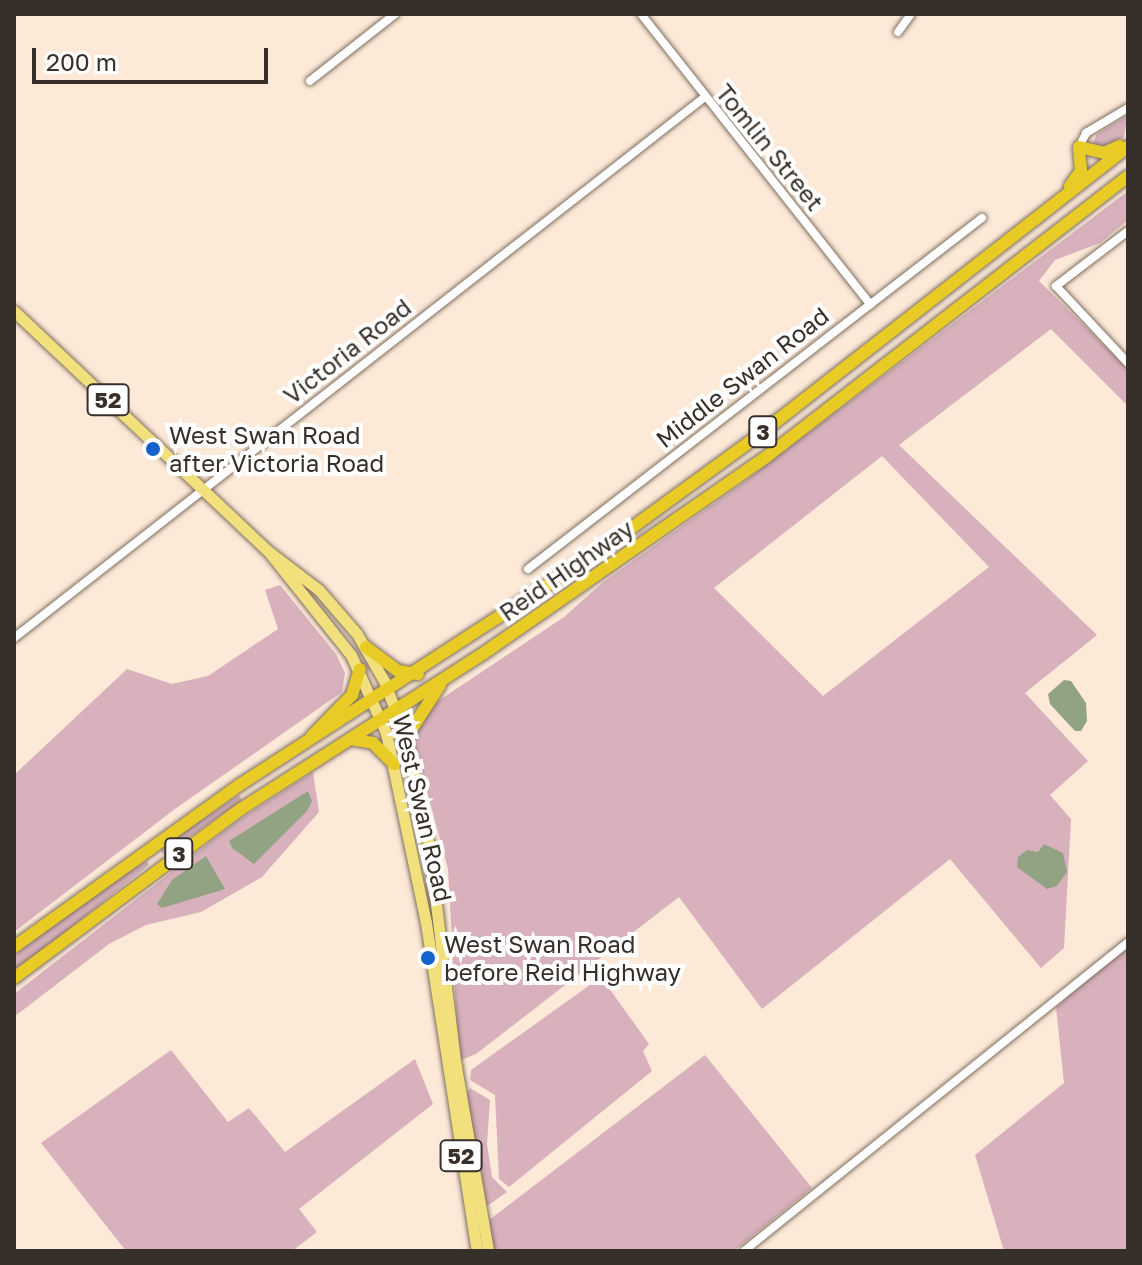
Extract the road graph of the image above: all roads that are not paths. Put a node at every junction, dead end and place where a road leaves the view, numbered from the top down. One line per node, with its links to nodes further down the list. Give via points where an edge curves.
1 (395, 14): 5 (street)
2 (641, 14): 6 (street, Tomlin Street)
3 (911, 14): 4 (street)
4 (898, 32)
5 (310, 81)
6 (705, 97): 14 (street, Tomlin Street); 17 (street, Victoria Road)
7 (1128, 108): 9 (street, via 1086,133)
8 (1128, 144): 9 (highway, via 1104,153); 12 (highway, Reid Highway / 3)
9 (1079, 147): 12 (highway, via 1078,178)
10 (1128, 176): 24 (highway, Reid Highway / 3, via 766,457)
11 (982, 218): 14 (street, Middle Swan Road)
12 (1036, 218): 23 (highway, Reid Highway / 3, via 755,438)
13 (1128, 231): 16 (street, via 1056,286)
14 (870, 304): 19 (street, Middle Swan Road)
15 (14, 311): 17 (main road, West Swan Road / 52)
16 (1128, 363)
17 (203, 488): 18 (main road, West Swan Road / 52); 20 (street, Victoria Road)
18 (268, 551): 21 (main road, West Swan Road / 52, via 319,590); 22 (main road, West Swan Road / 52)
19 (528, 569)
20 (14, 638)
21 (366, 647): 23 (highway, via 398,671); 25 (main road, West Swan Road / 52)
22 (360, 669): 26 (main road, West Swan Road / 52); 31 (highway, via 352,695)
23 (418, 674): 25 (highway, Reid Highway / 3)
24 (441, 682): 27 (highway, Reid Highway / 3); 29 (highway)
25 (388, 692): 26 (highway, Reid Highway / 3); 27 (main road, West Swan Road / 52)
26 (375, 701): 28 (main road, West Swan Road / 52); 31 (highway, Reid Highway / 3)
27 (395, 711): 28 (highway, Reid Highway / 3); 29 (main road, West Swan Road / 52)
28 (382, 719): 30 (highway, Reid Highway / 3); 32 (main road, West Swan Road / 52)
29 (406, 738): 37 (main road, West Swan Road / 52, via 429,846 455,1061)
30 (350, 739): 32 (highway, via 373,743); 35 (highway, Reid Highway / 3, via 241,809)
31 (308, 742): 34 (highway, Reid Highway / 3, via 156,842)
32 (394, 764): 36 (main road, West Swan Road / 52, via 426,923)
33 (1128, 942): 38 (street)
34 (14, 947)
35 (14, 978)
36 (477, 1251)
37 (488, 1251)
38 (744, 1251)

